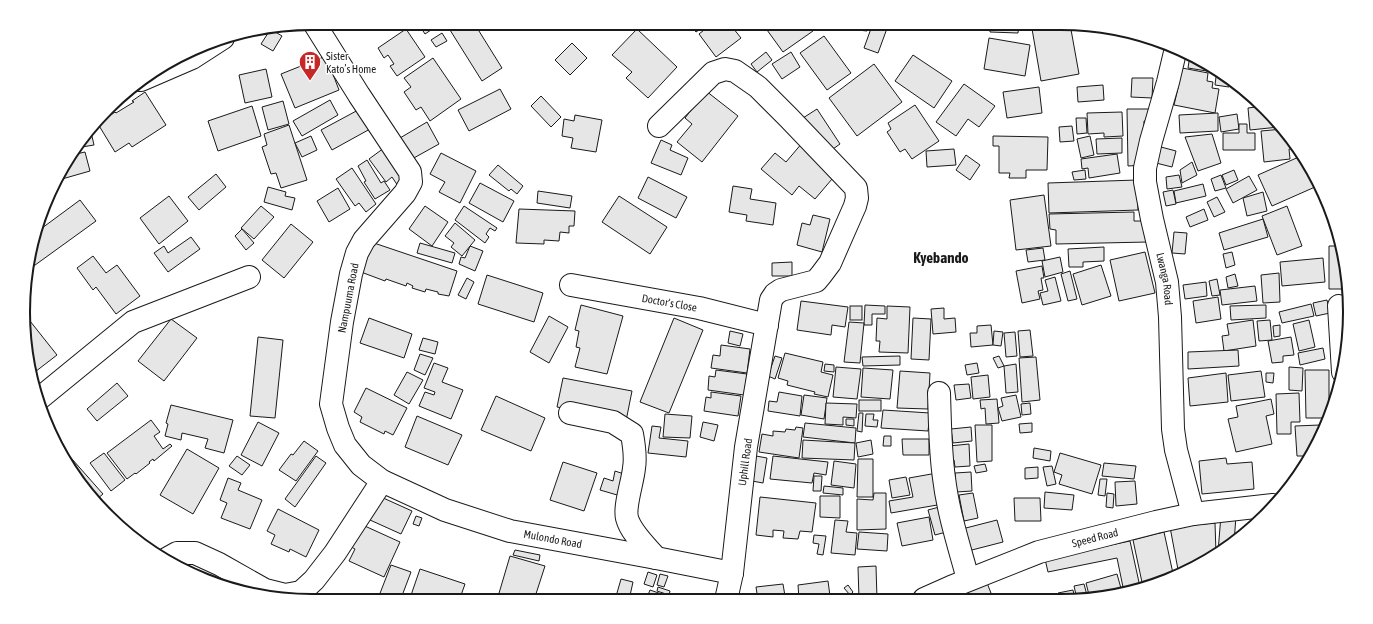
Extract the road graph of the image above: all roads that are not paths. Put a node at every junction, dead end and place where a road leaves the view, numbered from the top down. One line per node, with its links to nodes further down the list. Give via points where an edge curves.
1 (318, 30): 14 (street, Nampuuma Road, via 410,172 411,182 404,193 369,234 357,253 342,322 331,404 345,445 361,464)
2 (200, 53): 4 (street)
3 (1175, 54): 16 (street, Lwanga Road, via 1151,140 1145,182 1167,282 1176,450)
4 (178, 64)
5 (659, 126): 9 (street, Uphill Road, via 713,74 725,69 735,71 758,87 856,188 855,206 830,263 816,281 788,287 774,294)
6 (250, 277): 12 (street, via 133,322)
7 (571, 285): 9 (street, Doctor’s Close, via 699,308)
8 (1339, 306): 10 (street)
9 (767, 325): 19 (street, Uphill Road, via 744,461)
10 (1341, 344)
11 (940, 393): 20 (street, via 944,480)
12 (43, 396)
13 (570, 413): 18 (street, via 613,422 632,434 635,446 634,468 626,517 634,533)
14 (382, 481): 18 (street, Mulondo Road, via 445,510 510,531); 22 (street, via 335,553 314,580 301,592)
15 (1265, 506): 16 (street, Speed Road)
16 (1193, 514): 20 (street, Speed Road, via 1039,552)
17 (172, 556): 21 (street, via 195,553)
18 (656, 558): 19 (street, Mulondo Road)
19 (732, 573): 23 (street, Uphill Road)
20 (968, 580): 24 (street, Speed Road)
21 (269, 591)
22 (295, 593)
23 (727, 594)
24 (936, 594)

